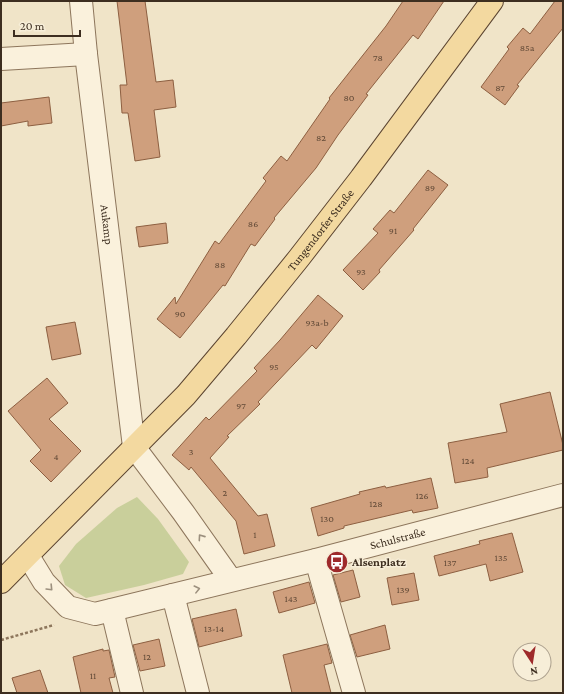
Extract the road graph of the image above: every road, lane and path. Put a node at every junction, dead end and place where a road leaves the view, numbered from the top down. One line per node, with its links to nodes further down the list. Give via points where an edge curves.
1 (81, 1): 3 (street, Aukamp)
2 (492, 1): 5 (main road, Tungendorfer Straße, via 299,258 186,395)
3 (86, 54): 4 (street); 5 (street, Aukamp)
4 (1, 60)
5 (134, 447): 7 (main road); 9 (street, one-way to 5)
6 (563, 495): 8 (street, Schulstraße)
7 (28, 556): 10 (main road); 12 (street, one-way to 12, via 44,582 68,606 95,614)
8 (316, 560): 9 (street, Schulstraße); 17 (street)
9 (231, 580): 11 (street, one-way to 9)
10 (1, 582)
11 (173, 596): 12 (street); 16 (street)
12 (112, 610): 15 (street)
13 (59, 624): 14 (path)
14 (1, 640)
15 (132, 693)
16 (198, 693)
17 (354, 693)

